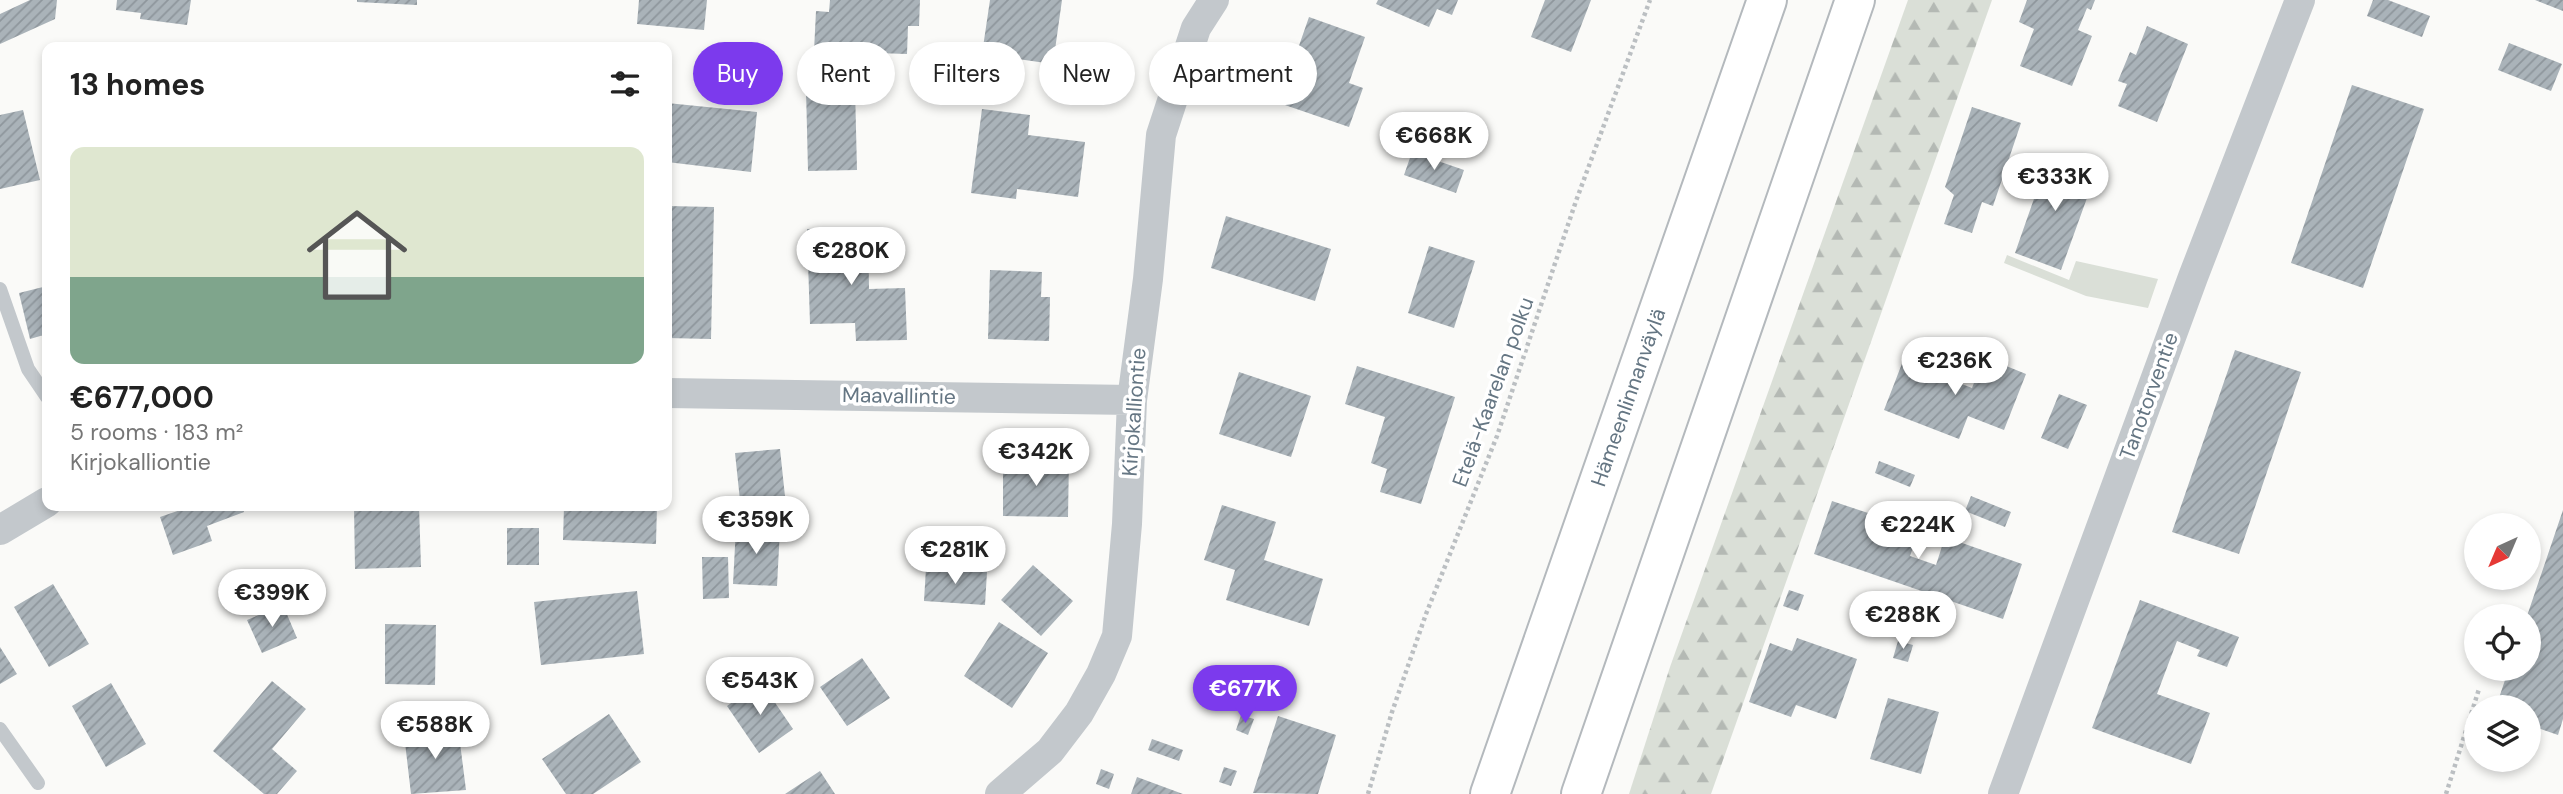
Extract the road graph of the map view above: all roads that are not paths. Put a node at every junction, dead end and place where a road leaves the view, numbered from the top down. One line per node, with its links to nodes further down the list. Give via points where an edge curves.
1 (1214, 0): 8 (street, Kirjokalliontie, via 1196,27 1161,135)
2 (1767, 0): 14 (highway, Hämeenlinnanväylä)
3 (1855, 0): 15 (highway)
4 (2300, 0): 16 (street, Tanotorventie, via 2193,276)
5 (0, 289): 6 (lane, via 28,369)
6 (42, 390)
7 (672, 393): 8 (street, Maavallintie)
8 (1132, 400): 13 (street, Kirjokalliontie, via 1117,636 1079,713 1050,751)
9 (42, 505): 10 (street)
10 (0, 530)
11 (0, 729): 12 (lane)
12 (38, 783)
13 (1008, 791)
14 (1490, 794)
15 (1581, 794)
16 (2003, 794)

